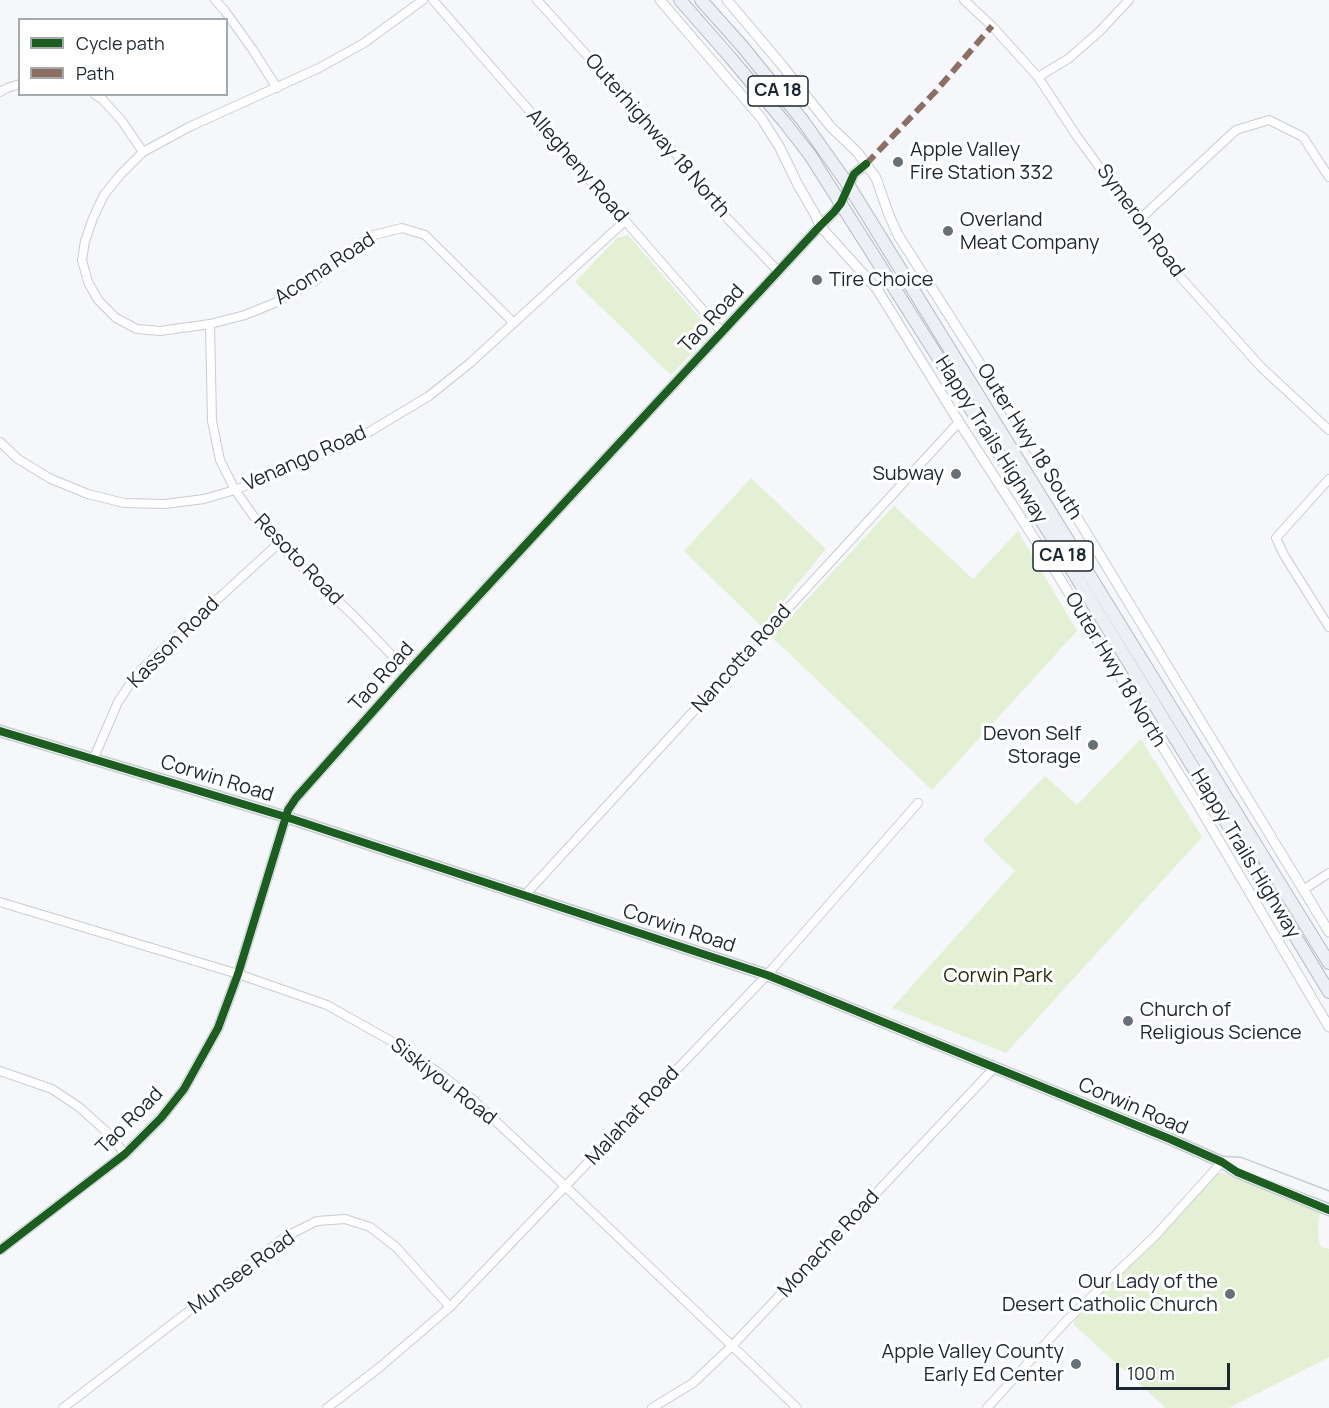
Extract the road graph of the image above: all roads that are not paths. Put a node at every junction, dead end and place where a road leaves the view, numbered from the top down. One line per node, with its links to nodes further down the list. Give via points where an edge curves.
1 (215, 0): 13 (street)
2 (423, 0): 13 (street, Acoma Road, via 364,43)
3 (433, 0): 22 (street, Allegheny Road)
4 (537, 0): 24 (street, Outerhighway 18 North)
5 (660, 0): 23 (street, Outer Hwy 18 North, via 762,119)
6 (680, 0): 20 (main road, Happy Trails Highway / CA 18, via 786,124)
7 (701, 0): 19 (main road, Happy Trails Highway / CA 18, via 803,121)
8 (727, 0): 17 (street, Outer Hwy 18 South)
9 (964, 0): 11 (street, Symeron Road)
10 (1129, 0): 11 (street, via 1099,32)
11 (1038, 77): 21 (street, Symeron Road)
12 (18, 85): 14 (street)
13 (277, 88): 16 (street, Acoma Road)
14 (0, 92)
15 (97, 96): 16 (street, via 122,121)
16 (143, 152): 26 (street, Acoma Road, via 104,195 93,218 82,260 88,282 98,300 116,318 137,328 160,331)
17 (866, 164): 19 (street, Tao Road, via 854,174); 41 (street, Outer Hwy 18 South, via 876,178 898,235 1059,488)
18 (1329, 177): 21 (street, via 1303,137 1269,120 1236,130)
19 (849, 186): 20 (street, Tao Road); 45 (main road, Happy Trails Highway / CA 18)
20 (841, 203): 23 (street, Tao Road); 48 (main road, Happy Trails Highway / CA 18, via 1048,531)
21 (1139, 220): 29 (street, Symeron Road, via 1175,271 1261,367)
22 (625, 221): 25 (street, Venango Road); 27 (street, Allegheny Road)
23 (820, 226): 24 (street, Tao Road); 28 (street, Outer Hwy 18 North, via 877,289)
24 (778, 271): 27 (street, Tao Road)
25 (514, 323): 26 (street, Acoma Road, via 425,235 402,228 374,235 347,252 316,280 278,302); 32 (street, Venango Road, via 429,396 354,441)
26 (210, 324): 32 (street, Resoto Road, via 212,422 220,460)
27 (722, 332): 35 (street, Tao Road)
28 (959, 422): 42 (street, Nancotta Road); 49 (street, Outer Hwy 18 North, via 1054,569)
29 (1329, 430)
30 (0, 442): 32 (street, Venango Road, via 18,459 51,479 124,503 175,503)
31 (1329, 479): 34 (street, via 1276,538)
32 (235, 490): 33 (street, Resoto Road)
33 (278, 544): 35 (street, Resoto Road); 37 (street, Kasson Road, via 136,675 118,702)
34 (1329, 627)
35 (408, 672): 39 (street, Tao Road, via 296,798)
36 (0, 731): 37 (main road, Corwin Road)
37 (93, 760): 39 (main road, Corwin Road)
38 (918, 803): 47 (street, Malahat Road)
39 (286, 817): 42 (main road, Corwin Road); 46 (street, Tao Road)
40 (1329, 873): 41 (street)
41 (1303, 890): 44 (street, Outer Hwy 18 South)
42 (524, 896): 47 (main road, Corwin Road)
43 (0, 902): 46 (street, Siskiyou Road)
44 (1329, 932)
45 (1329, 963)
46 (238, 974): 52 (street, Tao Road, via 218,1028 184,1089); 54 (street, Siskiyou Road, via 327,1005 400,1046 471,1098)
47 (767, 975): 50 (main road, Corwin Road); 54 (street, Malahat Road)
48 (1327, 988)
49 (1329, 1027)
50 (994, 1067): 53 (main road, Corwin Road); 59 (street, Monache Road)
51 (0, 1071): 52 (street, via 52,1089 79,1107)
52 (125, 1154): 57 (street, Tao Road)
53 (1222, 1162): 55 (main road, Corwin Road, via 1240,1163); 56 (main road, Corwin Road, via 1236,1173); 64 (street)
54 (566, 1187): 58 (street, Malahat Road); 59 (street, Siskiyou Road)
55 (1329, 1197)
56 (1329, 1210)
57 (0, 1250)
58 (450, 1307): 60 (street, Munsee Road, via 396,1247 370,1227 345,1219 317,1221 285,1237); 61 (street, Malahat Road)
59 (732, 1346): 62 (street, Monache Road, via 693,1383); 63 (street, Siskiyou Road)
60 (63, 1408)
61 (327, 1408)
62 (652, 1408)
63 (797, 1408)
64 (987, 1408)

